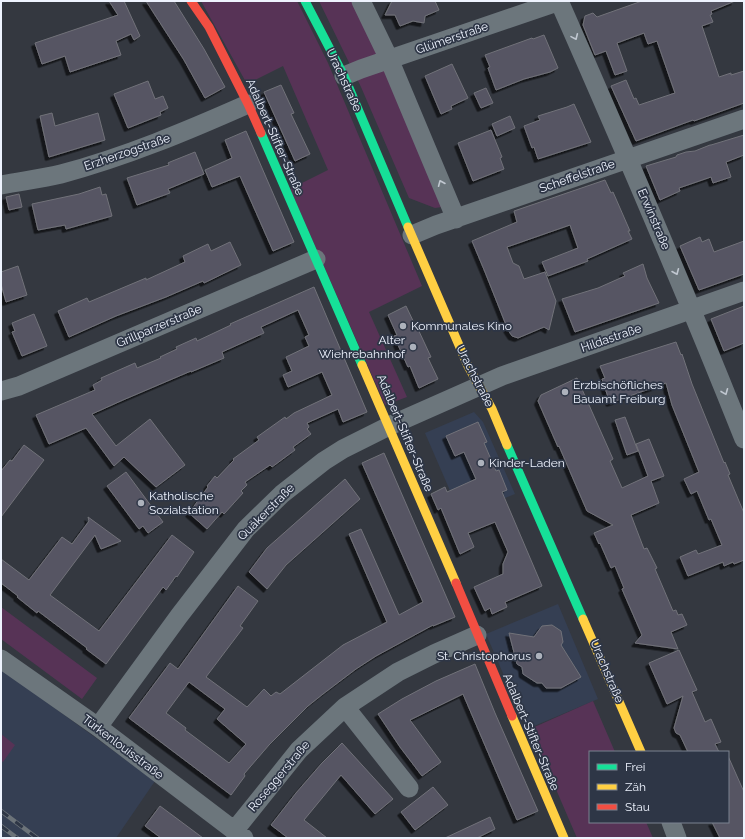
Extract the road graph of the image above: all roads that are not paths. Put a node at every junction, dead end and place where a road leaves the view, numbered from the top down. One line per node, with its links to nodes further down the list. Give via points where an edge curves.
1 (191, 1): 7 (street, Adalbert-Stifter-Straße, via 209,27)
2 (306, 1): 6 (street, Urachstraße)
3 (361, 1): 5 (street)
4 (560, 1): 5 (street, Glümerstraße); 9 (street, Erwinstraße, one-way to 9)
5 (389, 59): 6 (street, Glümerstraße); 11 (street, one-way to 5)
6 (344, 76): 12 (street, Urachstraße)
7 (248, 104): 10 (street, Erzherzogstraße, via 117,157 60,174); 13 (street, Adalbert-Stifter-Straße)
8 (744, 118): 9 (street, Scheffelstraße)
9 (628, 158): 11 (street, Scheffelstraße); 15 (street, Erwinstraße, one-way to 15)
10 (1, 185)
11 (456, 219): 12 (street, Scheffelstraße)
12 (412, 235): 16 (street, Urachstraße, via 468,366)
13 (316, 259): 17 (street, Grillparzerstraße, via 19,386); 18 (street, Adalbert-Stifter-Straße)
14 (744, 291): 15 (street, Hildastraße)
15 (692, 309): 16 (street, Hildastraße); 19 (street, Erwinstraße, one-way to 19)
16 (480, 386): 18 (street, Quäkerstraße); 24 (street, Urachstraße, via 496,417)
17 (1, 391)
18 (389, 426): 20 (street, Adalbert-Stifter-Straße); 23 (street, Quäkerstraße, via 324,461 282,494 246,529)
19 (744, 439)
20 (477, 635): 22 (street, Roseggerstraße, via 398,672); 28 (street, Adalbert-Stifter-Straße)
21 (1, 659): 23 (street, Türkenlouisstraße)
22 (345, 707): 25 (street); 27 (street, Roseggerstraße, via 299,750)
23 (98, 728): 27 (street, Türkenlouisstraße)
24 (641, 751)
25 (409, 788)
26 (671, 823): 29 (street)
27 (239, 834)
28 (564, 838)
29 (677, 838)

